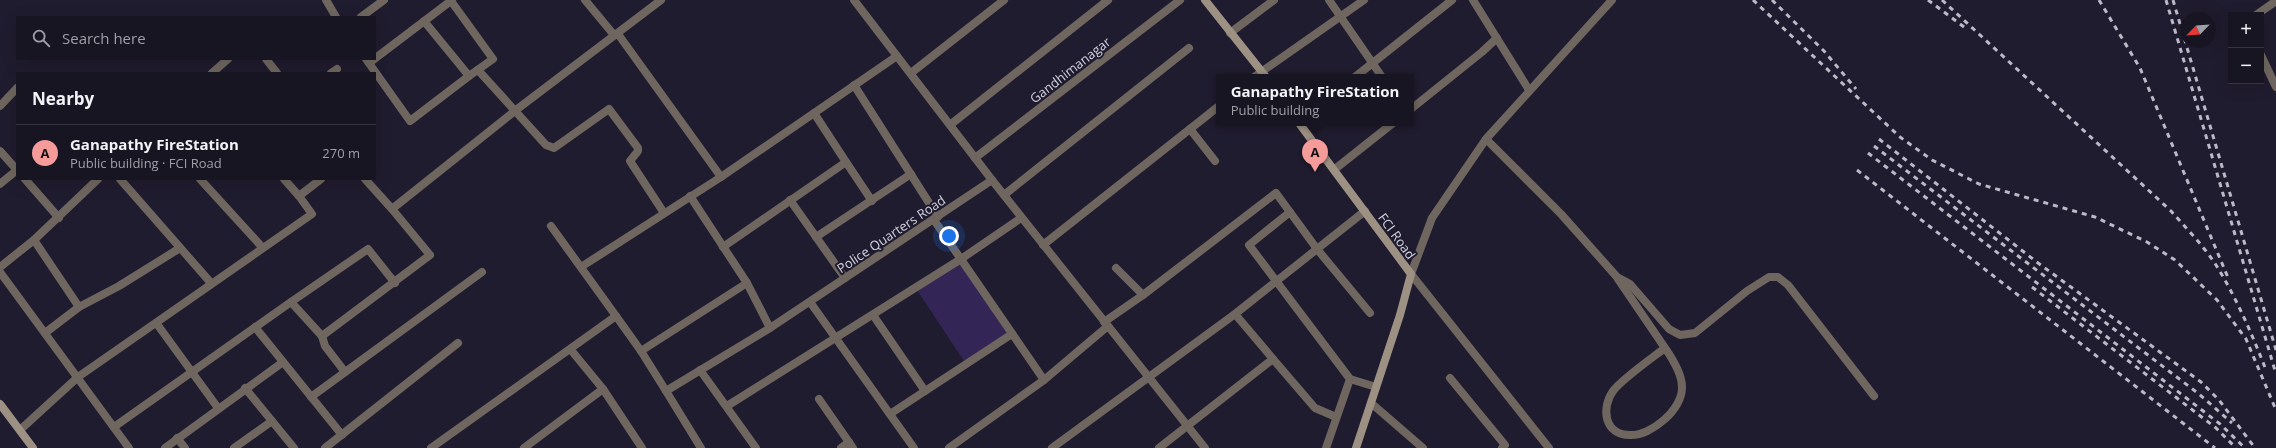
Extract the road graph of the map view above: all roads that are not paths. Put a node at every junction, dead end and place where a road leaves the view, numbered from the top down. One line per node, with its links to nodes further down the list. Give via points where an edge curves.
1 (326, 0): 19 (street)
2 (384, 0): 20 (street)
3 (585, 0): 24 (street)
4 (661, 0): 24 (street)
5 (854, 0): 28 (street)
6 (1004, 0): 39 (street)
7 (1108, 0): 53 (street)
8 (1180, 0): 59 (street, Gandhimanagar)
9 (1205, 0): 23 (street)
10 (1274, 0): 23 (street)
11 (1330, 0): 21 (street)
12 (1364, 0): 21 (street)
13 (1452, 0): 33 (street)
14 (1473, 0): 25 (street)
15 (1612, 0): 47 (street)
16 (2276, 0): 18 (street)
17 (451, 1): 22 (street); 34 (street, via 493,59)
18 (2260, 12)
19 (335, 16)
20 (362, 16)
21 (1341, 17): 33 (street); 40 (street)
22 (424, 22): 27 (street); 43 (street)
23 (1230, 33): 40 (street)
24 (616, 34): 51 (street); 66 (street)
25 (1497, 38): 47 (street); 49 (street)
26 (1189, 48): 76 (street)
27 (376, 55)
28 (897, 56): 39 (street); 44 (street)
29 (227, 60): 35 (street)
30 (267, 60): 36 (street)
31 (368, 61): 37 (street)
32 (2264, 61): 45 (street)
33 (1372, 63): 41 (street); 42 (street)
34 (478, 70): 43 (street); 51 (street)
35 (213, 72)
36 (276, 72)
37 (376, 72)
38 (376, 72): 43 (street, via 410,121)
39 (911, 73): 53 (street)
40 (1264, 74)
41 (1359, 74)
42 (1380, 74)
43 (469, 76)
44 (854, 85): 52 (street); 65 (street)
45 (2276, 87)
46 (16, 89): 48 (street)
47 (1530, 90): 57 (street)
48 (0, 106)
49 (1414, 107)
50 (1216, 108): 56 (street)
51 (516, 110): 81 (street); 84 (street, via 546,145 554,148 609,109 638,148 638,152 630,161)
52 (814, 113): 61 (street); 66 (street)
53 (950, 125): 59 (street)
54 (1301, 126): 63 (street, FCI Road)
55 (1389, 126): 63 (street)
56 (1190, 129): 60 (street); 91 (street)
57 (1486, 139): 102 (street, via 1432,218); 103 (street, via 1561,214)
58 (0, 151): 62 (street)
59 (976, 158): 74 (street)
60 (1215, 161)
61 (846, 162): 79 (street); 80 (street)
62 (16, 169)
63 (1335, 169): 82 (street, FCI Road)
64 (16, 171): 75 (street)
65 (911, 174): 80 (street); 87 (street)
66 (721, 177): 78 (street)
67 (26, 180): 85 (street)
68 (97, 180): 85 (street)
69 (121, 180): 94 (street)
70 (201, 180): 93 (street)
71 (285, 180): 77 (street)
72 (320, 180): 77 (street)
73 (366, 180): 81 (street)
74 (992, 180): 76 (street); 87 (street, Police Quarters Road)
75 (0, 184)
76 (1004, 195): 86 (street)
77 (299, 196): 93 (street, via 312,214)
78 (690, 196): 84 (street); 92 (street)
79 (790, 200): 89 (street); 92 (street)
80 (872, 201): 89 (street)
81 (392, 209): 107 (street, via 430,255)
82 (1365, 211): 95 (street); 102 (street, FCI Road)
83 (1290, 212): 95 (street); 105 (street, via 1249,245); 109 (street, via 1276,193)
84 (664, 213): 98 (street)
85 (59, 218): 90 (street)
86 (1021, 218): 91 (street); 96 (street)
87 (936, 219): 96 (street); 104 (street, Police Quarters Road)
88 (551, 226): 98 (street)
89 (816, 237): 104 (street)
90 (34, 240): 97 (street); 112 (street)
91 (1043, 245): 118 (street)
92 (723, 246): 108 (street)
93 (262, 247): 106 (street)
94 (180, 248): 106 (street); 112 (street, via 119,286)
95 (1317, 249): 105 (street); 113 (street)
96 (961, 259): 115 (street); 122 (street)
97 (0, 267)
98 (581, 267): 116 (street)
99 (1116, 268): 109 (street)
100 (0, 272): 121 (street)
101 (482, 272): 133 (street)
102 (1411, 274): 139 (street, FCI Road); 182 (street)
103 (1617, 277): 126 (street); 144 (street, via 1630,284 1669,329 1688,336 1747,291 1769,277 1778,276 1788,285)
104 (846, 278): 111 (street, Police Quarters Road)
105 (1277, 280): 114 (street); 137 (street)
106 (211, 283): 117 (street)
107 (395, 283): 110 (street, via 368,249); 123 (street)
108 (747, 283): 120 (street); 128 (street)
109 (1144, 295): 118 (street)
110 (291, 302): 119 (street); 123 (street)
111 (810, 302): 120 (street, Police Quarters Road); 124 (street)
112 (79, 307): 121 (street)
113 (1370, 313)
114 (1235, 314): 129 (street); 135 (street)
115 (873, 315): 124 (street); 143 (street)
116 (616, 316): 127 (street); 128 (street)
117 (157, 324): 132 (street); 134 (street)
118 (1106, 324): 135 (street); 138 (street)
119 (254, 327): 130 (street); 132 (street)
120 (770, 328): 131 (street, Police Quarters Road)
121 (45, 333): 134 (street)
122 (1012, 334): 138 (street); 143 (street)
123 (322, 336): 133 (street, via 325,346)
124 (837, 338): 149 (street); 151 (street)
125 (458, 343): 157 (street)
126 (1665, 348): 126 (street, via 1678,371 1682,386 1674,409 1642,434 1630,436 1618,433 1610,426 1605,415 1606,405 1614,390)
127 (571, 350): 141 (street); 169 (street)
128 (642, 351): 142 (street)
129 (1273, 359): 152 (street, via 1315,408); 154 (street)
130 (283, 362): 140 (street); 145 (street)
131 (700, 370): 142 (street, Police Quarters Road); 149 (street)
132 (191, 371): 150 (street); 155 (street)
133 (345, 372): 145 (street)
134 (78, 378): 155 (street); 156 (street)
135 (1150, 378): 154 (street); 176 (street)
136 (1450, 378): 162 (street)
137 (1350, 379): 139 (street); 152 (street)
138 (1044, 380): 175 (street)
139 (1376, 387): 147 (street, FCI Road)
140 (245, 388): 150 (street); 153 (street)
141 (603, 389): 161 (street); 170 (street)
142 (666, 391): 171 (street)
143 (925, 391): 151 (street)
144 (1874, 396)
145 (311, 397): 157 (street)
146 (819, 399): 159 (street)
147 (1371, 403): 180 (street, FCI Road); 181 (street)
148 (0, 404): 156 (street)
149 (727, 406): 172 (street)
150 (218, 408): 158 (street)
151 (890, 414): 174 (street)
152 (1336, 417): 179 (street)
153 (272, 421): 160 (street); 167 (street)
154 (1188, 425): 177 (street); 178 (street)
155 (114, 427): 164 (street)
156 (20, 430): 163 (street)
157 (342, 435): 168 (street)
158 (176, 438): 165 (street); 166 (street)
159 (851, 445): 173 (street)
160 (237, 447)
161 (526, 447)
162 (1505, 447)
163 (33, 448)
164 (129, 448)
165 (165, 448)
166 (185, 448)
167 (294, 448)
168 (325, 448)
169 (431, 448)
170 (642, 448)
171 (701, 448)
172 (756, 448)
173 (841, 448)
174 (914, 448)
175 (949, 448)
176 (1052, 448)
177 (1159, 448)
178 (1205, 448)
179 (1326, 448)
180 (1356, 448)
181 (1423, 448)
182 (1549, 448)

